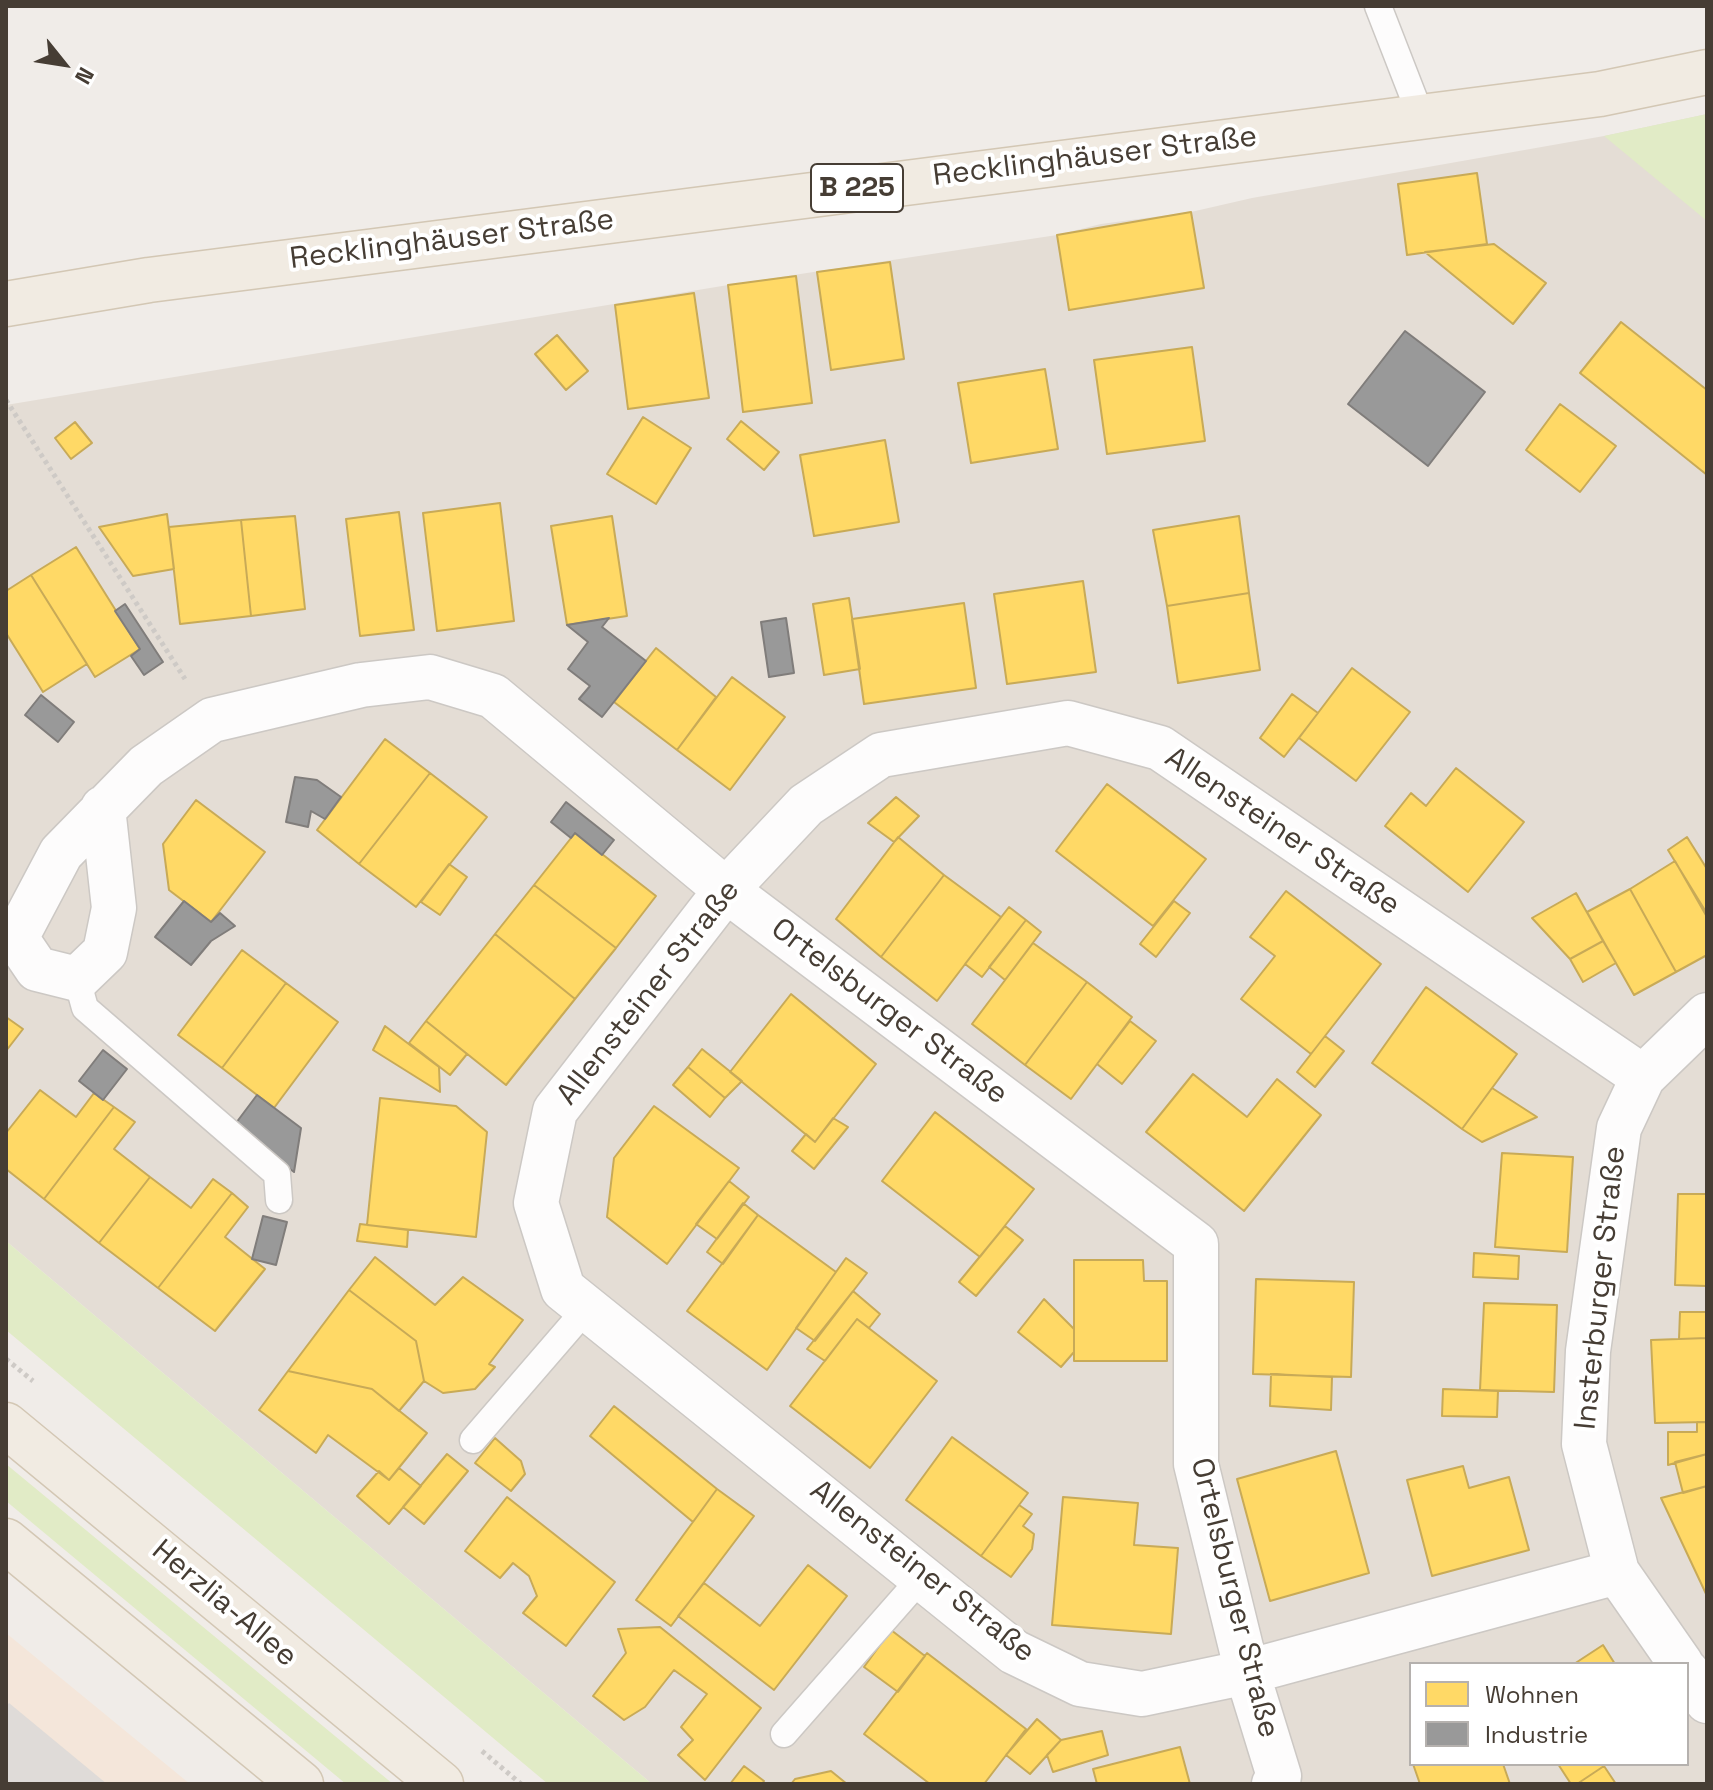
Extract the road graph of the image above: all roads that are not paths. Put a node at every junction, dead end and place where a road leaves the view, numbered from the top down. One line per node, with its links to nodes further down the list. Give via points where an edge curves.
1 (1378, 6): 3 (lane)
2 (1707, 72): 3 (main road, Recklinghäuser Straße / B 225, via 1600,94)
3 (1420, 114): 4 (main road, Recklinghäuser Straße / B 225, via 149,280)
4 (6, 304)
5 (103, 808): 6 (street, Ortelsburger Straße, via 146,766 212,720 361,685 430,677 493,696); 7 (street, via 114,908 105,952); 7 (street, Ortelsburger Straße, via 61,853 16,938 37,969)
6 (726, 890): 9 (street, Allensteiner Straße, via 806,805 881,755 1068,723 1160,748); 11 (street, Allensteiner Straße, via 555,1111 536,1203 563,1289); 18 (street, Ortelsburger Straße, via 1196,1244 1196,1464)
7 (77, 979): 10 (lane, via 85,1008 277,1174)
8 (1707, 1015): 9 (street, Insterburger Straße)
9 (1643, 1077): 15 (street, Insterburger Straße, via 1619,1128 1587,1367 1584,1444)
10 (279, 1200)
11 (587, 1308): 13 (lane); 16 (street, Allensteiner Straße)
12 (6, 1425): 23 (main road, Herzlia-Allee)
13 (473, 1440)
14 (6, 1541): 22 (main road)
15 (1617, 1572): 17 (street, Insterburger Straße); 18 (street, Allensteiner Straße)
16 (922, 1577): 18 (street, Allensteiner Straße, via 1014,1652 1080,1684 1142,1694); 21 (lane)
17 (1680, 1662)
18 (1247, 1672): 24 (street, Ortelsburger Straße, via 1279,1776)
19 (1689, 1675): 20 (street)
20 (1707, 1701)
21 (784, 1734)
22 (301, 1784)
23 (441, 1784)
24 (1274, 1784)

